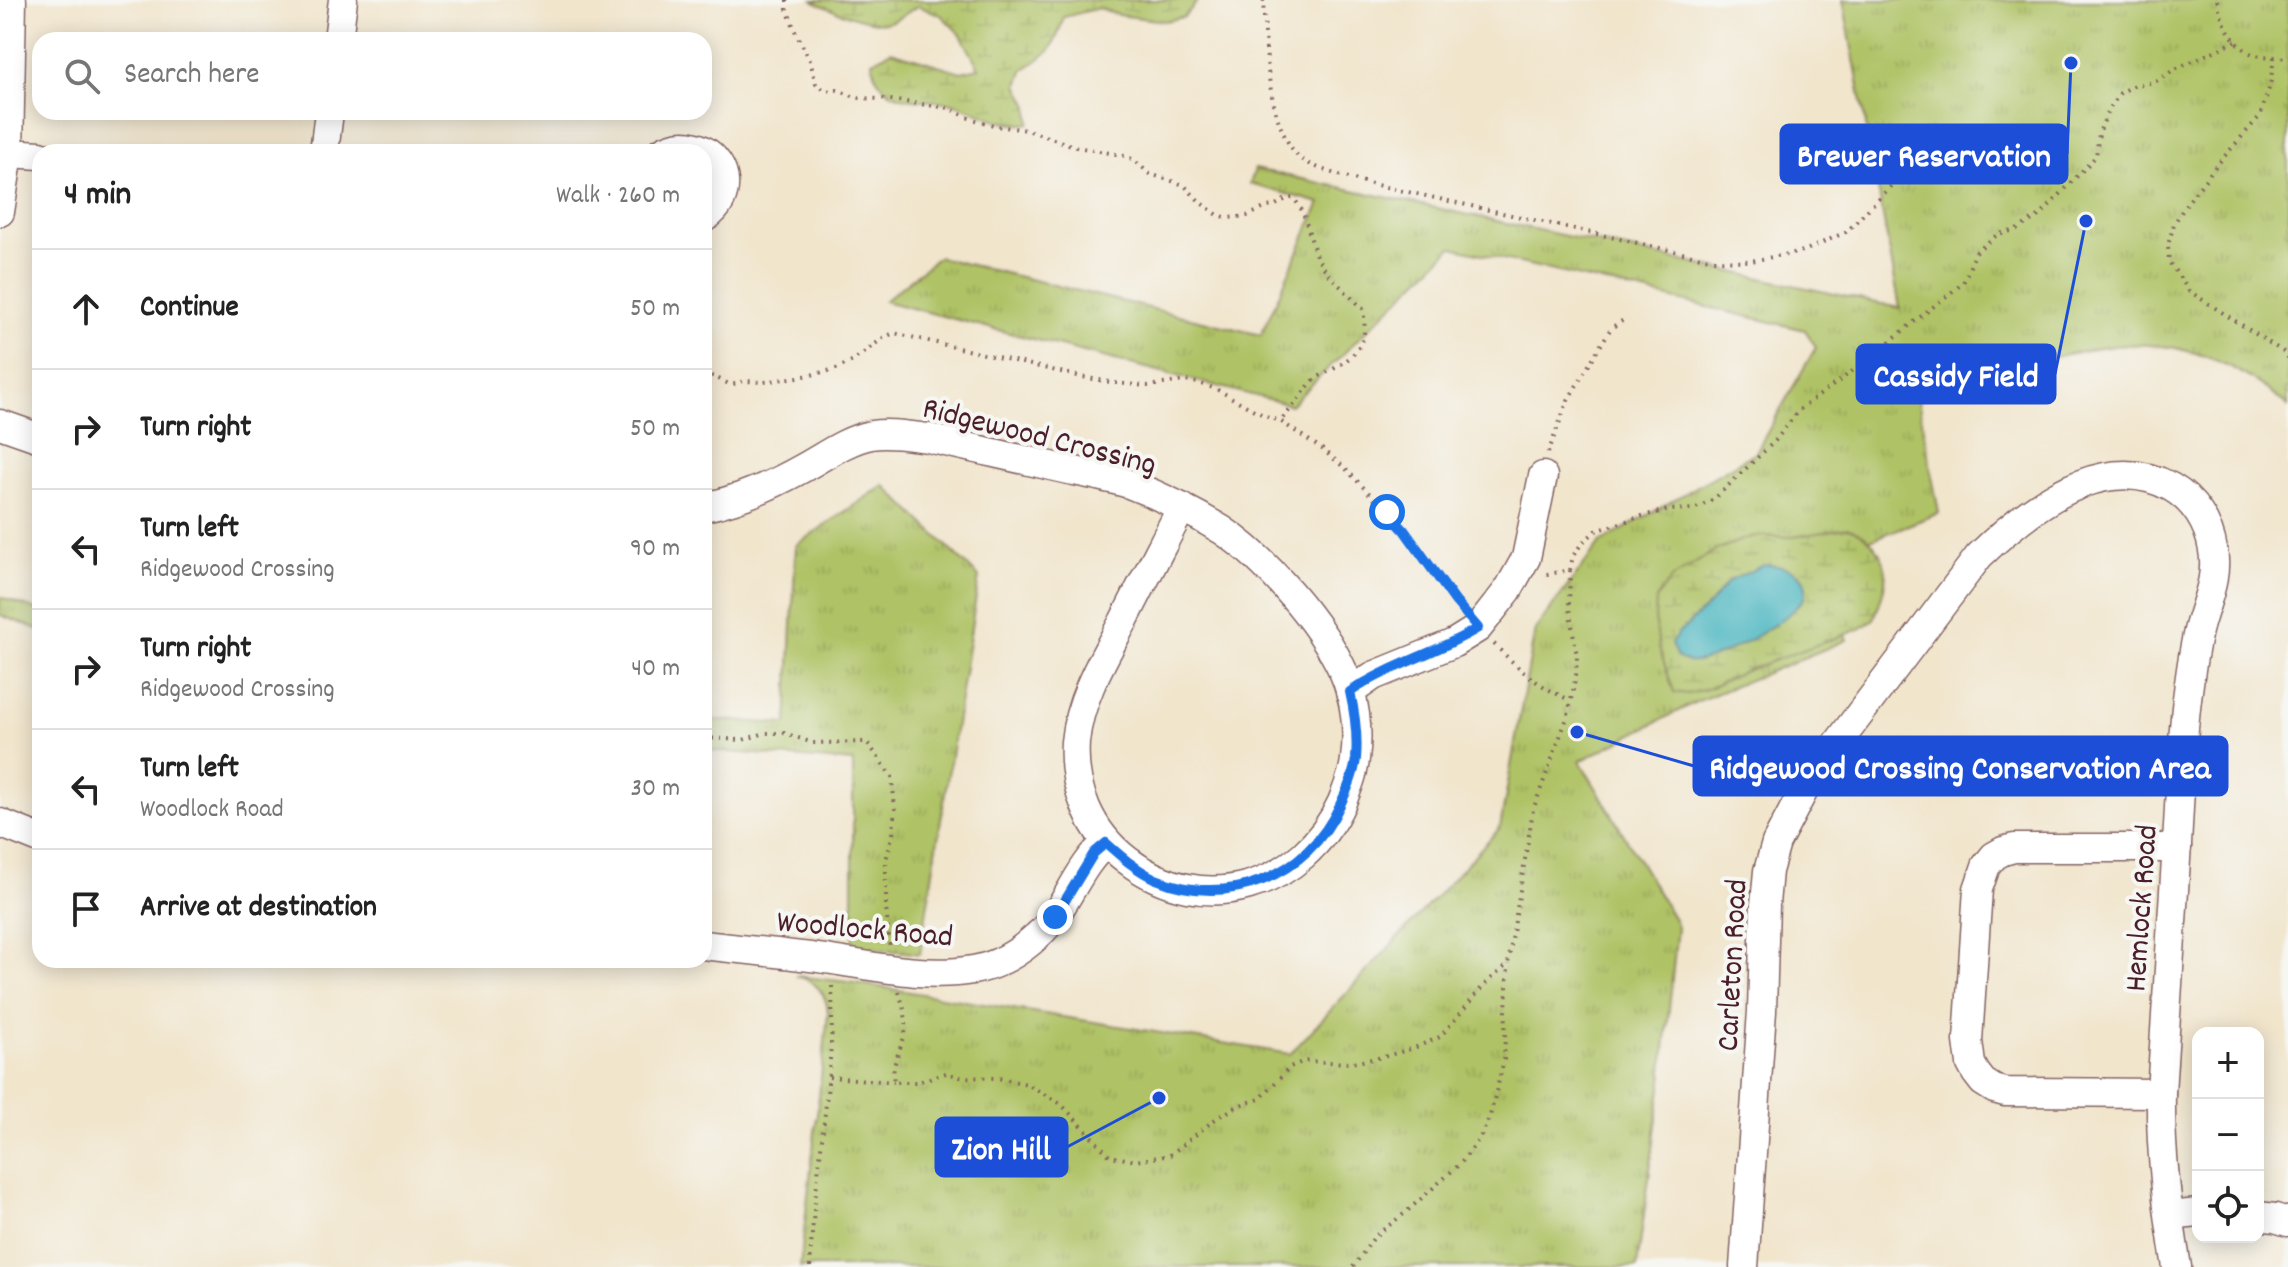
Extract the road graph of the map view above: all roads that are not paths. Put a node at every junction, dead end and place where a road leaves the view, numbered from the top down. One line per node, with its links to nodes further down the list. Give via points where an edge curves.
1 (12, 0): 6 (street)
2 (343, 0): 3 (street)
3 (339, 32)
4 (328, 120): 5 (street)
5 (325, 144)
6 (9, 153): 7 (street); 10 (street)
7 (32, 154)
8 (712, 155): 9 (street, via 724,178)
9 (712, 211)
10 (0, 212)
11 (0, 424): 12 (street)
12 (32, 435)
13 (1543, 476): 16 (street, via 1526,558 1478,628 1373,676)
14 (712, 505): 15 (street, Ridgewood Crossing, via 753,493 851,441 896,434 1125,483)
15 (1182, 507): 16 (street, Ridgewood Crossing, via 1224,532 1284,586 1314,623); 20 (street, Ridgewood Crossing, via 1079,719 1079,790)
16 (1350, 692): 20 (street, Ridgewood Crossing, via 1357,740 1347,790 1325,831 1287,869 1240,888 1177,886 1153,878)
17 (1872, 697): 21 (street, Hemlock Road, via 1979,556 2025,515 2070,489 2109,477 2157,480 2193,504 2211,542 2214,570 2187,696); 28 (street, Carleton Road, via 1804,790 1771,857)
18 (0, 823): 19 (street)
19 (32, 836)
20 (1106, 843): 22 (street, Woodlock Road, via 1039,935 1018,952 975,970 893,970)
21 (2177, 848): 23 (street, Hemlock Road); 23 (street, via 2003,851 1981,877 1975,926 1968,1041 1971,1064 1983,1082 2005,1092)
22 (712, 946)
23 (2161, 1093): 25 (street, Hemlock Road)
24 (2192, 1214): 25 (street)
25 (2170, 1216): 29 (street, Hemlock Road)
26 (2264, 1217): 27 (street)
27 (2288, 1222)
28 (1744, 1267)
29 (2177, 1267)

